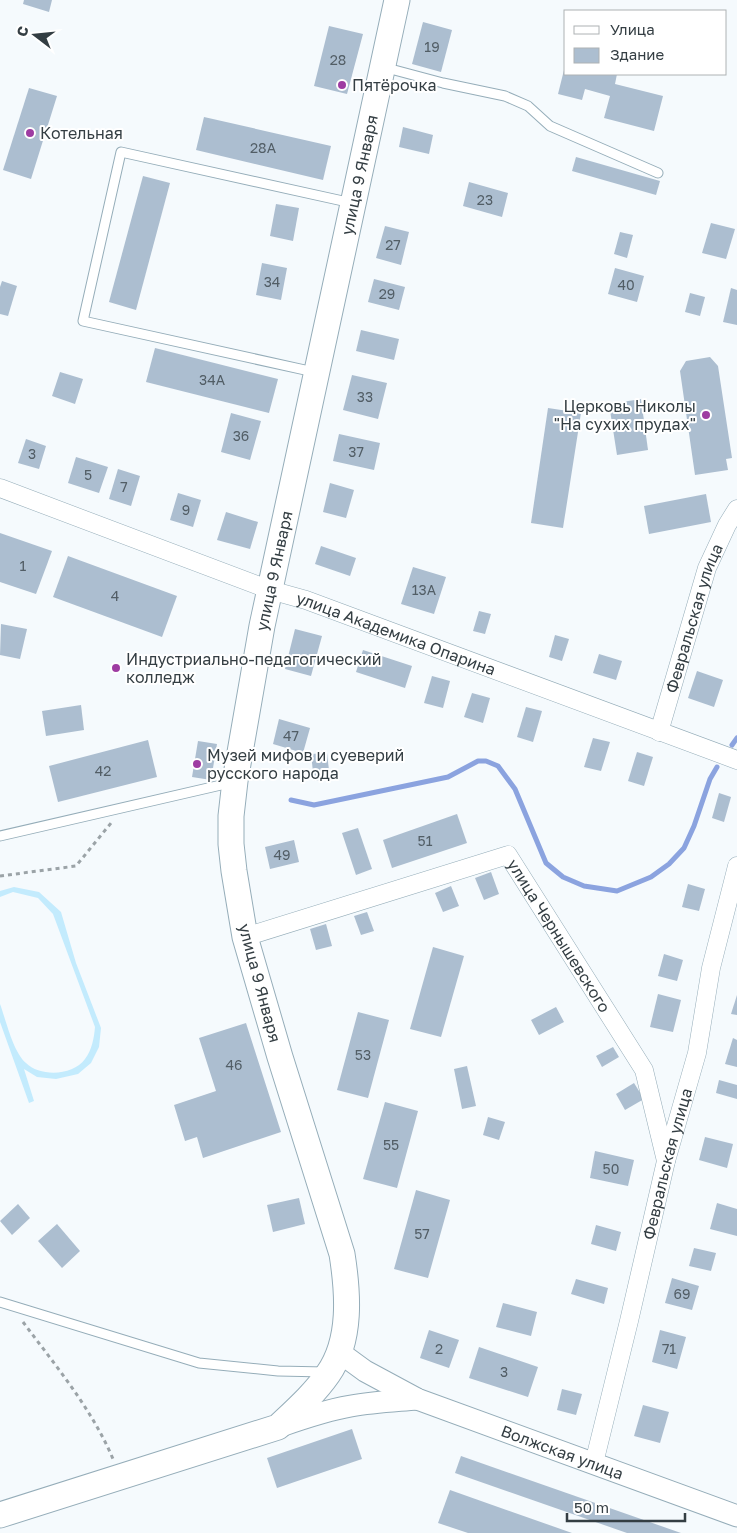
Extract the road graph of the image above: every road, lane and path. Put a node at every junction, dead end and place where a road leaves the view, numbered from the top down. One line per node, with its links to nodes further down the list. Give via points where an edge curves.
1 (395, 2): 2 (main road, улица 9 Января)
2 (383, 67): 3 (lane, via 505,96 528,106 550,126); 4 (main road, улица 9 Января)
3 (658, 173)
4 (353, 204): 5 (main road, улица 9 Января); 5 (lane, via 121,152 83,322)
5 (317, 373): 8 (main road, улица 9 Января)
6 (0, 488): 8 (street, улица Академика Опарина)
7 (737, 509): 9 (street, Февральская улица, via 707,568)
8 (270, 590): 9 (street, улица Академика Опарина, via 306,600); 11 (main road, улица 9 Января)
9 (659, 732): 10 (street, улица Академика Опарина)
10 (737, 760)
11 (235, 781): 12 (lane); 16 (main road, улица 9 Января, via 231,844)
12 (124, 807): 13 (lane); 15 (path, via 76,866)
13 (0, 836)
14 (737, 866): 17 (street, Февральская улица, via 711,968 697,1053)
15 (0, 876)
16 (245, 937): 17 (street, улица Чернышевского, via 508,854 644,1070); 20 (main road, улица 9 Января, via 342,1254 347,1286 346,1323)
17 (666, 1160): 23 (street, Февральская улица)
18 (0, 1302): 19 (lane)
19 (11, 1305): 20 (lane, via 199,1363 278,1371); 24 (path, via 100,1432)
20 (334, 1362): 21 (street, via 365,1371); 22 (main road, via 302,1404)
21 (417, 1400): 22 (street, via 349,1406); 23 (street, Волжская улица)
22 (278, 1427): 24 (main road)
23 (594, 1463): 26 (street, Волжская улица)
24 (120, 1477): 25 (main road)
25 (0, 1515)
26 (737, 1516)

